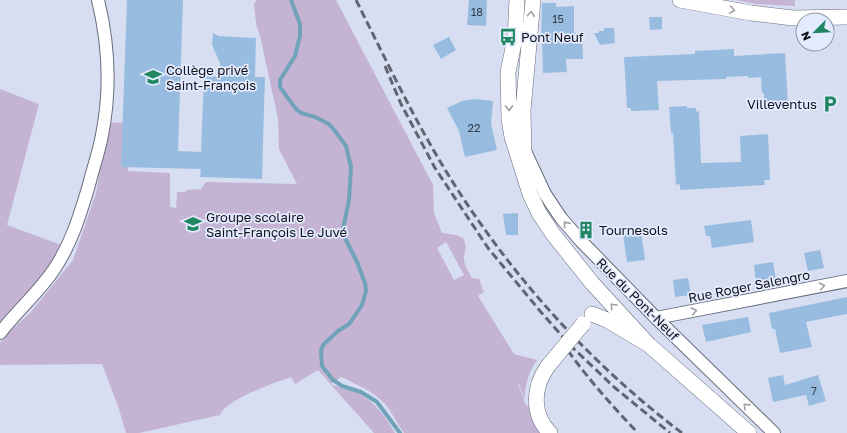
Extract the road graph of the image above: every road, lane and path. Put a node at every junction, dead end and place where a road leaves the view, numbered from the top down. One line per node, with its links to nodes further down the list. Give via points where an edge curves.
1 (98, 0): 14 (street, via 108,65 107,104 102,136 80,216 53,272)
2 (517, 0): 6 (street, Rue du Pont-Neuf, via 515,38)
3 (532, 0): 7 (street, Rue du Pont-Neuf, one-way to 3)
4 (680, 0): 5 (street, one-way to 5, via 751,14 793,18)
5 (847, 17)
6 (508, 72): 7 (street, via 514,78); 9 (street, Rue du Pont-Neuf, one-way to 9, via 510,129)
7 (526, 75): 8 (street, Rue du Pont-Neuf, via 523,110)
8 (524, 149): 9 (street, Rue du Pont-Neuf); 12 (street, Rue du Pont-Neuf, one-way to 8, via 561,218 545,194)
9 (525, 180): 11 (street, Rue du Pont-Neuf, via 539,213)
10 (847, 281): 12 (street, Rue Roger Salengro, one-way to 10)
11 (592, 283): 13 (street, via 598,298 597,305); 15 (street, Rue du Pont-Neuf, one-way to 11)
12 (656, 318): 18 (street, Rue du Pont-Neuf, one-way to 12)
13 (587, 319): 15 (street, via 607,320); 16 (street, bridge, via 548,366 539,383 537,408)
14 (0, 334)
15 (649, 345): 17 (street)
16 (550, 433)
17 (749, 433)
18 (774, 433)

